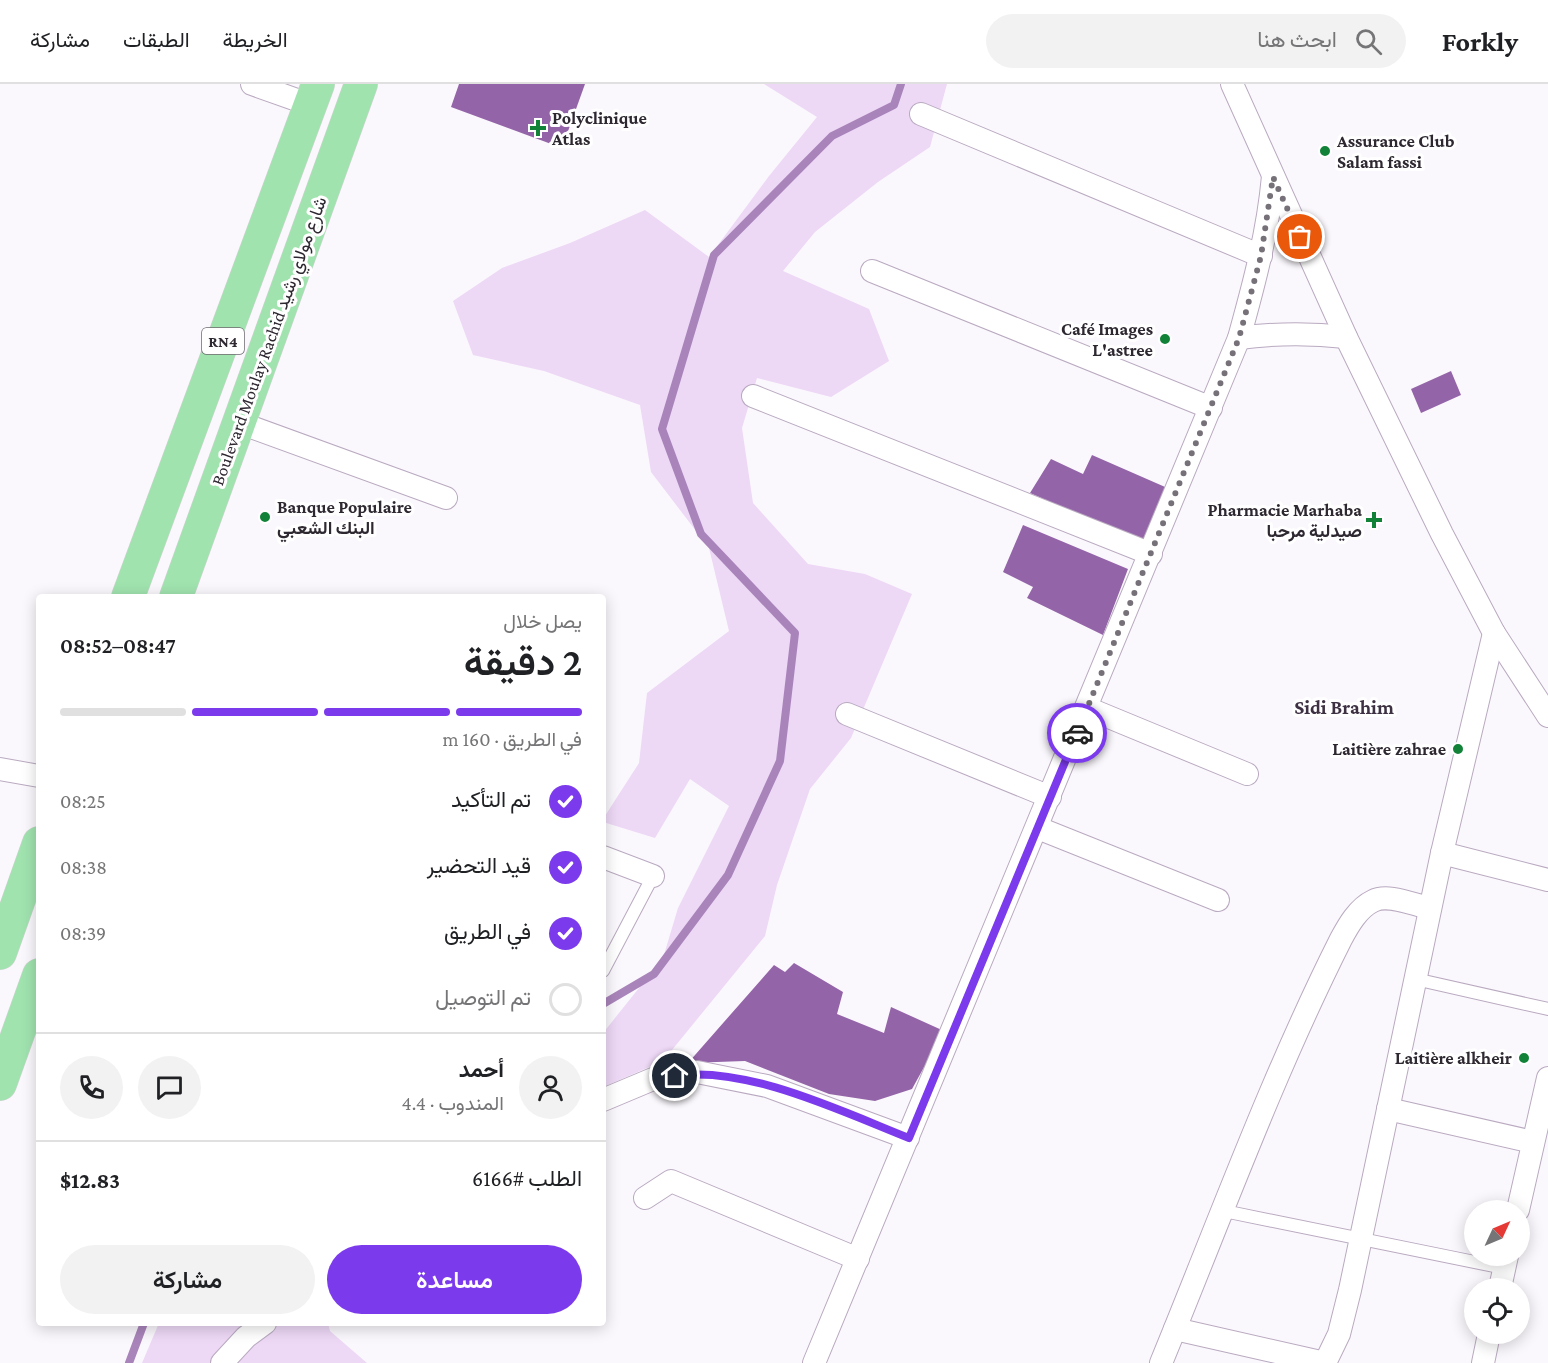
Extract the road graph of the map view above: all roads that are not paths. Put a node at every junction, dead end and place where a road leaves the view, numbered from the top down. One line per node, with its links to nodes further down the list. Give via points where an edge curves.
1 (252, 84): 4 (street)
2 (361, 84): 13 (main road, Boulevard Moulay Rachid شارع مولاي رشيد / RN4)
3 (1232, 84): 6 (street)
4 (315, 94): 16 (main road, RN4)
5 (921, 114): 7 (street)
6 (1273, 177): 7 (street); 9 (street)
7 (1261, 256): 10 (street)
8 (872, 271): 12 (street)
9 (1346, 337): 10 (street, via 1307,333); 18 (street)
10 (1239, 338): 12 (street)
11 (753, 396): 15 (street)
12 (1211, 408): 15 (street)
13 (240, 423): 14 (street); 17 (main road, Boulevard Moulay Rachid شارع مولاي رشيد / RN4)
14 (446, 498)
15 (1151, 554): 19 (street)
16 (129, 594)
17 (177, 594)
18 (1494, 633): 21 (street); 28 (street)
19 (1087, 708): 23 (street); 25 (street)
20 (847, 714): 25 (street)
21 (1548, 716)
22 (0, 770): 24 (street)
23 (1247, 774)
24 (36, 776)
25 (1050, 797): 26 (street)
26 (1038, 828): 32 (street); 43 (street)
27 (36, 851): 34 (main road)
28 (1442, 854): 31 (street); 33 (street)
29 (606, 858): 30 (street)
30 (653, 876): 35 (lane)
31 (1548, 879)
32 (1218, 900)
33 (1430, 908): 36 (street); 47 (street, via 1388,898 1373,901 1357,914 1342,938 1279,1075)
34 (0, 953)
35 (606, 965)
36 (1415, 979): 38 (lane); 42 (street)
37 (36, 983): 40 (main road)
38 (1548, 1009)
39 (1548, 1078): 44 (street)
40 (0, 1084)
41 (606, 1099): 43 (street, via 653,1079 697,1072 767,1086)
42 (1388, 1109): 44 (street); 48 (street)
43 (909, 1138): 49 (street)
44 (1533, 1142): 46 (street)
45 (645, 1198): 49 (street, via 671,1181)
46 (1520, 1200)
47 (1224, 1211): 48 (lane); 52 (street)
48 (1361, 1237): 50 (lane); 57 (street, via 1339,1334)
49 (858, 1259): 55 (street)
50 (1504, 1271)
51 (261, 1326): 54 (street)
52 (1175, 1329): 56 (street); 57 (street)
53 (1487, 1344): 58 (street)
54 (222, 1363)
55 (814, 1363)
56 (1161, 1363)
57 (1325, 1363)
58 (1483, 1363)

